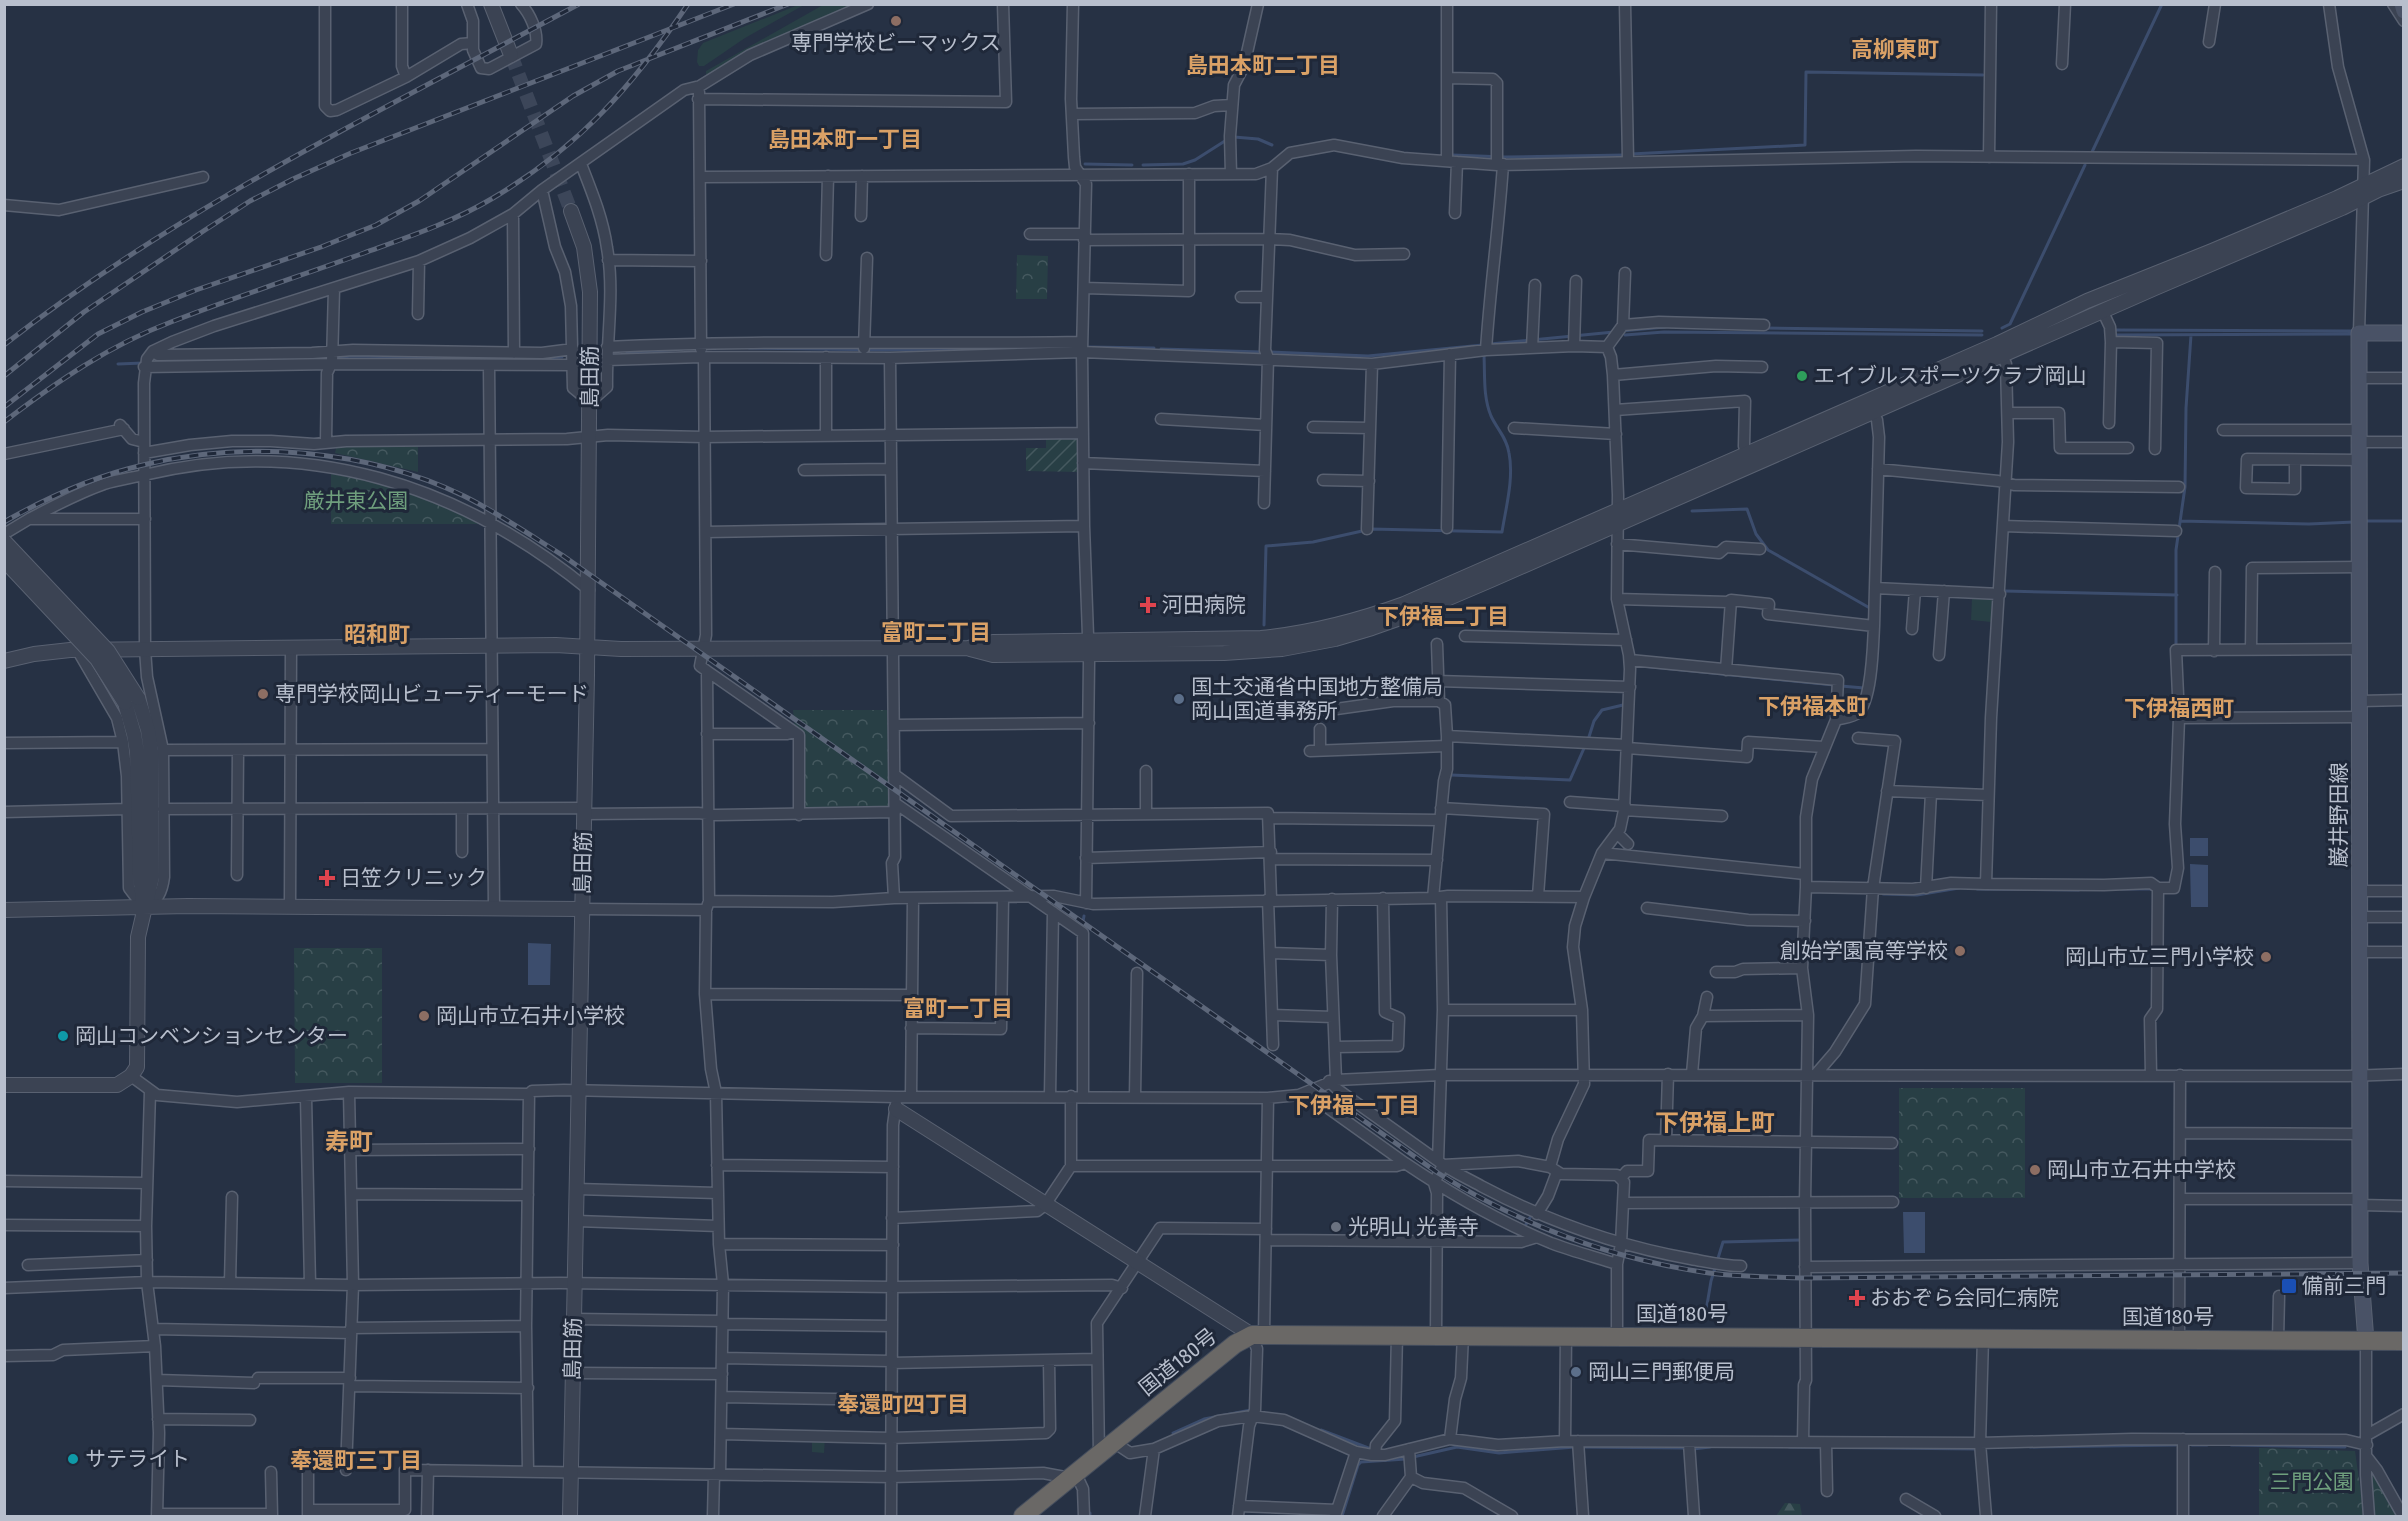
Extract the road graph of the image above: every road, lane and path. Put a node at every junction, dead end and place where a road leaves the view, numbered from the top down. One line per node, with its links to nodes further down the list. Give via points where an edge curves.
1 (325, 4): 24 (street, via 325,106 330,111)
2 (402, 4): 24 (street)
3 (466, 4): 21 (street)
4 (491, 4): 22 (street)
5 (868, 4): 26 (street, via 750,55)
6 (1003, 4): 27 (street, via 1006,102)
7 (1073, 4): 29 (street)
8 (1258, 4): 28 (street, via 1244,66 1234,85)
9 (1448, 4): 25 (street)
10 (1625, 4): 30 (street)
11 (1991, 4): 31 (street)
12 (2065, 4): 23 (street)
13 (2215, 4): 20 (street)
14 (2330, 4): 32 (street, via 2338,67)
15 (2393, 4): 19 (street)
16 (2402, 4): 18 (main road)
17 (527, 6): 21 (street, via 538,36 536,44 489,69 481,68 472,51)
18 (2403, 11)
19 (2403, 21)
20 (2209, 42)
21 (473, 43): 24 (street, via 461,44)
22 (511, 55)
23 (2062, 64)
24 (405, 77)
25 (1448, 78): 33 (street, via 1493,79 1497,83); 34 (street)
26 (700, 86): 27 (street); 35 (street, via 684,90)
27 (698, 99): 44 (street)
28 (1232, 105): 29 (street, via 1195,113); 39 (street)
29 (1072, 114): 40 (street, via 1075,167)
30 (1628, 156): 31 (street); 33 (street)
31 (1989, 157): 32 (street)
32 (2364, 160): 47 (street)
33 (1499, 161): 34 (street); 82 (street, via 1498,243 1492,260)
34 (1452, 162): 37 (street, via 1403,158 1334,145 1290,153); 50 (street)
35 (580, 164): 46 (street); 60 (street, via 598,208)
36 (2403, 166): 47 (street)
37 (1272, 168): 39 (street, via 1256,174); 55 (street)
38 (1189, 174): 39 (street); 40 (street); 56 (street)
39 (1231, 174)
40 (1080, 175): 42 (street); 54 (street, via 1086,184)
41 (828, 176): 42 (street); 44 (street); 58 (street)
42 (862, 176): 52 (street)
43 (203, 177): 48 (street, via 59,210)
44 (701, 177): 62 (street)
45 (2403, 181): 47 (street)
46 (542, 190): 51 (street); 86 (street, via 565,272)
47 (2364, 191): 63 (street); 77 (street)
48 (4, 205)
49 (571, 211): 105 (street, 島田筋, via 584,247 590,292)
50 (1455, 213)
51 (513, 214): 61 (street); 90 (street)
52 (861, 216)
53 (1030, 234): 54 (street)
54 (1084, 237): 56 (street); 67 (street)
55 (1268, 239): 56 (street); 57 (street, via 1355,255); 71 (street)
56 (1189, 240): 67 (street, via 1189,291)
57 (1404, 254)
58 (826, 255)
59 (867, 258): 88 (street)
60 (608, 260): 62 (street); 83 (street)
61 (419, 261): 69 (street); 74 (street)
62 (701, 261): 87 (street)
63 (2197, 265): 68 (street); 72 (street)
64 (1625, 273): 76 (street)
65 (1576, 281): 79 (street)
66 (1535, 285): 81 (street)
67 (1084, 288): 84 (street)
68 (2154, 288): 72 (street, via 2090,308); 73 (street)
69 (334, 289): 94 (street); 96 (street, via 214,326)
70 (1241, 297): 71 (street)
71 (1266, 297): 91 (street)
72 (2087, 301): 89 (street)
73 (2103, 312): 80 (street); 89 (street)
74 (418, 314)
75 (1764, 325): 76 (street, via 1659,322)
76 (1619, 330): 85 (street)
77 (2359, 333): 78 (main road); 103 (main road, 巌井野田線)
78 (2403, 333)
79 (1574, 339): 81 (street); 85 (street)
80 (2111, 342): 110 (street); 128 (street, via 2157,343)
81 (1532, 343): 82 (street)
82 (1486, 346): 92 (street)
83 (608, 347): 87 (street); 97 (street)
84 (1082, 347): 88 (street, via 959,345); 91 (street); 95 (street); 116 (street)
85 (1607, 347): 102 (street)
86 (573, 350): 90 (street); 98 (street)
87 (701, 350): 88 (street); 93 (street); 97 (street); 122 (street)
88 (864, 350): 93 (street); 95 (street)
89 (2000, 350): 106 (street); 108 (street, via 2006,364)
90 (514, 352): 94 (street, via 353,350)
91 (1267, 354): 99 (street); 111 (street)
92 (1450, 354): 99 (street); 150 (street)
93 (826, 357): 118 (street)
94 (332, 358): 96 (street); 96 (street, via 158,355); 100 (street); 124 (street, via 327,373)
95 (890, 358): 119 (street)
96 (147, 360): 126 (street)
97 (607, 360): 105 (street, via 607,387)
98 (574, 364): 100 (street); 105 (street, via 573,388)
99 (1372, 364): 113 (street)
100 (489, 366): 123 (street)
101 (1762, 367): 102 (street, via 1716,366)
102 (1613, 375): 107 (street)
103 (2360, 378): 104 (street); 120 (main road, 巌井野田線)
104 (2403, 378)
105 (590, 402): 121 (street, 島田筋)
106 (1871, 406): 130 (street); 135 (street, via 1878,428)
107 (1615, 410): 117 (street); 130 (street, via 1745,401 1744,446)
108 (2008, 413): 127 (street, via 2059,413 2060,448); 141 (street)
109 (1161, 418): 111 (street)
110 (2109, 423)
111 (1266, 425): 137 (street)
112 (1314, 427): 113 (street)
113 (1370, 428): 140 (street)
114 (1514, 428): 117 (street)
115 (2223, 430): 120 (street)
116 (1083, 433): 119 (street); 133 (street)
117 (1616, 434): 144 (street)
118 (826, 436): 119 (street); 122 (street)
119 (891, 436): 134 (street)
120 (2360, 436): 125 (street); 132 (main road, 巌井野田線)
121 (589, 437): 122 (street); 123 (street); 163 (street, 島田筋)
122 (704, 437): 154 (street)
123 (489, 440): 124 (street); 147 (street)
124 (326, 442): 126 (street, via 232,441)
125 (2403, 442)
126 (144, 448): 129 (street, via 122,427); 138 (street)
127 (2128, 448)
128 (2155, 448)
129 (4, 454)
130 (1749, 460): 144 (street)
131 (2295, 460): 131 (street, via 2247,459 2246,488 2295,489); 132 (street)
132 (2360, 460): 160 (main road, 巌井野田線)
133 (1083, 463): 137 (street); 148 (street)
134 (891, 469): 136 (street); 151 (street)
135 (1878, 469): 141 (street); 162 (street)
136 (804, 470)
137 (1265, 471): 143 (street)
138 (145, 475): 145 (street, via 104,484); 146 (street); 147 (street, via 216,462 292,462 331,467 407,485)
139 (1323, 480): 140 (street)
140 (1369, 481): 152 (street)
141 (2006, 483): 142 (street); 149 (street)
142 (2180, 487)
143 (1264, 503)
144 (1618, 517): 157 (street); 178 (street, via 1488,574 1333,633 1298,640 1261,638 1224,646)
145 (29, 519): 146 (street); 155 (street)
146 (145, 519): 176 (street)
147 (490, 523): 163 (street, via 515,536); 175 (street)
148 (1084, 526): 151 (street); 178 (street)
149 (2002, 526): 153 (street); 166 (street)
150 (1447, 528)
151 (892, 529): 154 (street); 180 (street)
152 (1367, 529)
153 (2176, 531)
154 (706, 532): 179 (street)
155 (4, 534)
156 (4, 541): 268 (street, bridge, via 108,651 138,698 148,730 152,768 152,877)
157 (1617, 544): 158 (street, via 1719,553 1726,547); 167 (street)
158 (1760, 549)
159 (4, 560): 268 (street, bridge, via 97,659 124,703 137,752)
160 (2360, 567): 181 (street, via 2252,568); 182 (main road, 巌井野田線)
161 (2215, 572): 184 (street)
162 (1875, 588): 164 (street); 169 (street)
163 (588, 590): 177 (street, 島田筋)
164 (1915, 590): 165 (street); 170 (street)
165 (1944, 591): 166 (street); 185 (street)
166 (2000, 594): 218 (street)
167 (1617, 599): 168 (street, via 1728,603); 172 (street)
168 (1731, 600): 169 (street, via 1769,604 1768,614); 188 (street)
169 (1874, 626): 198 (street, via 1868,688 1860,711)
170 (1912, 629)
171 (1465, 636): 172 (street)
172 (1626, 640): 186 (street)
173 (1437, 644): 190 (street)
174 (291, 647): 175 (street); 176 (street); 213 (street)
175 (492, 647): 177 (street); 210 (street)
176 (145, 648): 183 (street); 211 (street, via 147,677)
177 (588, 648): 179 (street); 229 (street, 島田筋)
178 (1088, 648): 180 (street, via 993,642 968,648); 199 (street)
179 (704, 649): 180 (street); 189 (street, via 700,666)
180 (894, 649): 200 (street)
181 (2252, 649): 182 (street); 184 (street)
182 (2360, 649): 194 (main road, 巌井野田線)
183 (78, 651): 187 (street); 206 (street, via 117,718)
184 (2214, 651): 197 (street, via 2176,651)
185 (1939, 655)
186 (1629, 660): 188 (street); 191 (street)
187 (4, 661)
188 (1726, 670): 198 (street, via 1838,680)
189 (707, 671): 202 (street); 203 (street)
190 (1438, 681): 191 (street); 193 (street)
191 (1630, 687): 208 (street)
192 (2403, 700): 194 (street)
193 (1440, 701): 195 (street, via 1393,701); 205 (street, via 1445,705)
194 (2360, 701): 196 (main road, 巌井野田線)
195 (1315, 712)
196 (2360, 717): 197 (street); 252 (main road, 巌井野田線)
197 (2179, 718): 251 (street, via 2175,824 2178,868 2174,888)
198 (1836, 720): 209 (street)
199 (1089, 723): 200 (street); 232 (street)
200 (894, 725): 215 (street)
201 (1320, 729): 205 (street, via 1315,750)
202 (794, 732): 203 (street); 234 (street, via 798,735)
203 (707, 734): 231 (street)
204 (1858, 738): 216 (street, via 1895,741)
205 (1447, 741): 208 (street); 221 (street)
206 (123, 742): 207 (street); 223 (street)
207 (4, 743)
208 (1627, 747): 209 (street, via 1747,757 1748,742); 222 (street)
209 (1823, 747): 245 (street, via 1808,793)
210 (491, 749): 213 (street); 228 (street)
211 (163, 750): 212 (street); 224 (street)
212 (238, 750): 213 (street); 225 (street)
213 (290, 750): 226 (street)
214 (1146, 771): 233 (street)
215 (895, 775): 220 (street); 232 (street, via 951,816)
216 (1887, 791): 217 (street); 249 (street)
217 (1930, 793): 218 (street); 250 (street)
218 (1988, 795): 247 (street)
219 (1570, 802): 222 (street)
220 (895, 808): 234 (street); 257 (street); 259 (street)
221 (1442, 808): 237 (street); 254 (street, via 1544,814)
222 (1624, 808): 235 (street); 238 (street)
223 (128, 809): 230 (street); 268 (street, via 129,888)
224 (163, 809): 225 (street); 268 (street, via 163,890 156,901)
225 (237, 810): 226 (street); 246 (street)
226 (290, 810): 227 (street); 265 (street)
227 (462, 810): 228 (street); 240 (street)
228 (492, 810): 229 (street); 267 (street)
229 (584, 811): 231 (street); 270 (street, 島田筋)
230 (4, 812)
231 (708, 814): 234 (street); 266 (street)
232 (1086, 814): 233 (street); 243 (street)
233 (1146, 814): 236 (street, via 1269,813)
234 (799, 815)
235 (1722, 816)
236 (1270, 818): 237 (street); 242 (street)
237 (1440, 820): 244 (street)
238 (1617, 833): 239 (street); 241 (street)
239 (1628, 844)
240 (462, 852)
241 (1602, 854): 245 (street); 256 (street)
242 (1271, 856): 243 (street); 244 (street); 262 (street)
243 (1086, 858): 264 (street)
244 (1437, 860): 255 (street)
245 (1805, 874): 248 (street)
246 (237, 875)
247 (1986, 884): 250 (street, via 1951,883); 251 (street, via 2151,883)
248 (1806, 887): 249 (street); 275 (street)
249 (1872, 888): 250 (street); 298 (street, via 1865,1004 1835,1052)
250 (1926, 888)
251 (2158, 888): 301 (street, via 2157,1010 2150,1019)
252 (2360, 891): 253 (street); 273 (main road, 巌井野田線)
253 (2403, 891)
254 (1538, 896): 255 (street); 256 (street)
255 (1437, 897): 260 (street); 286 (street)
256 (1584, 897): 287 (street, via 1573,947)
257 (894, 898): 261 (street); 266 (street)
258 (1003, 898): 259 (street); 261 (street); 292 (street, via 1001,1029)
259 (1032, 898): 264 (street, via 1062,896); 272 (street)
260 (1383, 898): 263 (street); 294 (street, via 1384,1012 1399,1018 1398,1046)
261 (913, 899): 284 (street)
262 (1270, 899): 263 (street); 264 (street); 278 (street)
263 (1332, 899): 279 (street)
264 (1086, 903)
265 (290, 906): 267 (street); 268 (street)
266 (708, 906): 270 (street); 283 (street)
267 (494, 907): 270 (street)
268 (144, 908): 271 (street); 304 (street, via 138,936 139,1055)
269 (1647, 908): 275 (street, via 1748,920)
270 (582, 909): 307 (street, 島田筋)
271 (4, 910)
272 (1053, 912): 314 (street); 316 (street, via 1083,933)
273 (2360, 917): 274 (street); 277 (main road, 巌井野田線)
274 (2403, 917)
275 (1805, 921): 280 (street)
276 (2403, 951): 277 (street)
277 (2360, 952): 303 (main road, 巌井野田線)
278 (1271, 953): 279 (street); 288 (street)
279 (1330, 955): 291 (street)
280 (1802, 968): 281 (street); 289 (street)
281 (1716, 972)
282 (1137, 973): 317 (street)
283 (705, 994): 284 (street); 310 (street)
284 (912, 995): 292 (street)
285 (1707, 997): 290 (street)
286 (1443, 1010): 287 (street); 300 (street)
287 (1582, 1010): 295 (street)
288 (1272, 1014): 291 (street); 293 (street)
289 (1808, 1015): 290 (street); 298 (street)
290 (1703, 1016): 297 (street, via 1696,1028)
291 (1333, 1017): 294 (street)
292 (911, 1028): 313 (street)
293 (1273, 1045)
294 (1335, 1047): 305 (street)
295 (1584, 1074): 296 (street); 300 (street); 334 (street, via 1584,1084 1558,1139)
296 (1668, 1074): 297 (street); 323 (street)
297 (1692, 1074): 298 (street)
298 (1811, 1074): 301 (street); 324 (street)
299 (2403, 1074): 303 (street)
300 (1440, 1075): 305 (street); 329 (street)
301 (2151, 1075): 302 (street)
302 (2180, 1075): 303 (street); 321 (street)
303 (2359, 1075): 322 (main road, 巌井野田線)
304 (130, 1076): 306 (street, via 117,1084); 308 (street)
305 (1333, 1081): 311 (street); 329 (street, via 1336,1089)
306 (4, 1085)
307 (579, 1090): 310 (street); 312 (street); 339 (street, 島田筋)
308 (150, 1092): 318 (street, via 237,1102); 337 (street)
309 (349, 1092): 312 (street); 318 (street); 327 (street)
310 (716, 1093): 320 (street); 330 (street)
311 (1307, 1093): 319 (street); 328 (street)
312 (529, 1094): 326 (street)
313 (911, 1096): 314 (street); 320 (street)
314 (1050, 1096): 315 (street)
315 (1071, 1096): 316 (street); 331 (street)
316 (1083, 1096): 317 (street)
317 (1135, 1096): 319 (street)
318 (306, 1097): 375 (street)
319 (1268, 1098): 332 (street)
320 (896, 1103): 333 (street); 349 (street)
321 (2180, 1133): 322 (street); 344 (street)
322 (2359, 1134): 346 (main road, 巌井野田線)
323 (1666, 1140): 324 (street); 335 (street, via 1649,1140 1648,1171 1627,1171)
324 (1806, 1143): 325 (street); 348 (street)
325 (1892, 1143)
326 (529, 1149): 327 (street); 342 (street)
327 (351, 1150): 341 (street)
328 (1405, 1163): 332 (street); 338 (street)
329 (1440, 1163): 334 (street, via 1518,1161); 338 (street); 351 (street)
330 (717, 1165): 333 (street); 340 (street)
331 (1071, 1166): 332 (street); 349 (street)
332 (1267, 1166): 357 (street)
333 (892, 1167): 352 (street)
334 (1554, 1170): 335 (street); 351 (street, via 1548,1196)
335 (1621, 1178): 347 (street)
336 (4, 1181): 337 (street)
337 (146, 1183): 355 (street)
338 (1434, 1183): 358 (street); 359 (street)
339 (577, 1189): 340 (street); 353 (street, 島田筋)
340 (717, 1193): 356 (street)
341 (351, 1194): 342 (street); 377 (street)
342 (528, 1195): 373 (street)
343 (232, 1197): 372 (street)
344 (2180, 1199): 346 (street); 367 (street)
345 (1893, 1202): 348 (street)
346 (2360, 1202): 350 (street); 365 (main road, 巌井野田線)
347 (1623, 1203): 348 (street); 361 (street)
348 (1805, 1203): 370 (street)
349 (1045, 1205): 352 (street, via 1028,1213); 364 (street)
350 (2403, 1206)
351 (1538, 1214): 361 (street)
352 (892, 1218): 362 (street)
353 (577, 1221): 356 (street); 374 (street, 島田筋)
354 (4, 1225): 355 (street)
355 (146, 1226): 363 (street)
356 (718, 1226): 360 (street)
357 (1266, 1235): 359 (street); 364 (street, via 1160,1228); 388 (street)
358 (1537, 1237): 359 (street, via 1521,1242); 366 (street)
359 (1437, 1242): 390 (street)
360 (719, 1244): 362 (street); 376 (street)
361 (1621, 1244): 366 (street); 369 (street)
362 (892, 1245): 378 (street)
363 (147, 1260): 368 (street); 371 (street)
364 (1139, 1262): 380 (street); 388 (street)
365 (2360, 1263): 367 (street); 398 (main road, 巌井野田線)
366 (1617, 1264): 393 (street)
367 (2180, 1264): 370 (street); 396 (street)
368 (28, 1265)
369 (1741, 1266)
370 (1805, 1267): 394 (street)
371 (147, 1281): 372 (street); 379 (street); 386 (street)
372 (231, 1283): 375 (street)
373 (527, 1283): 374 (street); 377 (street); 384 (street)
374 (574, 1283): 376 (street); 382 (street, 島田筋)
375 (310, 1284): 377 (street)
376 (723, 1284): 378 (street); 383 (street)
377 (353, 1285): 387 (street)
378 (893, 1287): 380 (street); 385 (street)
379 (4, 1288)
380 (1122, 1288): 403 (street, via 1096,1323)
381 (2279, 1296): 397 (street)
382 (574, 1318): 383 (street); 406 (street, 島田筋)
383 (723, 1323): 385 (street); 402 (street)
384 (526, 1326): 387 (street); 410 (street)
385 (892, 1326): 405 (street)
386 (153, 1329): 387 (street); 400 (street)
387 (351, 1331): 409 (street)
388 (1258, 1334): 389 (highway, 国道180号); 414 (street); 424 (highway, 国道180号, via 1235,1344)
389 (1397, 1335): 390 (highway, 国道180号); 432 (street, via 1395,1421)
390 (1436, 1335): 391 (highway, 国道180号)
391 (1463, 1335): 392 (highway, 国道180号); 419 (street, via 1461,1378)
392 (1566, 1335): 393 (highway, 国道180号); 422 (street)
393 (1617, 1336): 394 (highway, 国道180号)
394 (1806, 1337): 395 (highway, 国道180号); 423 (street)
395 (1983, 1338): 396 (highway, 国道180号); 425 (street)
396 (2179, 1340): 397 (highway, 国道180号)
397 (2278, 1340): 398 (highway, 国道180号)
398 (2366, 1341): 399 (highway, 国道180号); 421 (street)
399 (2403, 1341)
400 (155, 1346): 401 (street); 408 (street)
401 (4, 1356)
402 (722, 1358): 405 (street); 407 (street)
403 (1097, 1359): 404 (street); 431 (street)
404 (1049, 1360): 405 (street); 418 (street, via 1050,1429 1046,1433)
405 (891, 1362): 412 (street)
406 (573, 1373): 407 (street); 440 (street, 島田筋)
407 (722, 1374): 411 (street)
408 (157, 1380): 409 (street); 415 (street)
409 (350, 1382): 410 (street); 435 (street)
410 (528, 1388): 438 (street)
411 (722, 1397): 412 (street); 417 (street)
412 (891, 1400): 418 (street)
413 (2403, 1414): 421 (street)
414 (1252, 1416): 429 (street, via 1218,1421); 430 (street, via 1284,1420); 447 (street)
415 (158, 1419): 416 (street); 452 (street)
416 (250, 1420)
417 (721, 1434): 418 (street); 441 (street)
418 (891, 1437): 443 (street)
419 (1450, 1439): 422 (street, via 1498,1445); 433 (street)
420 (2182, 1439): 421 (street); 425 (street); 468 (street)
421 (2367, 1440): 434 (street)
422 (1565, 1441): 426 (street)
423 (1803, 1442): 427 (street); 428 (street)
424 (1114, 1443): 429 (street, via 1130,1453); 431 (highway, 国道180号)
425 (1980, 1443): 427 (street); 467 (street)
426 (1579, 1446): 428 (street); 464 (street)
427 (1826, 1446): 445 (street)
428 (1689, 1447): 465 (street)
429 (1154, 1449): 461 (street)
430 (1356, 1452): 432 (street); 451 (street)
431 (1099, 1455): 442 (highway, 国道180号)
432 (1372, 1455): 433 (street)
433 (1409, 1455): 444 (street)
434 (2367, 1457): 469 (street); 470 (street)
435 (346, 1470)
436 (428, 1470): 438 (street); 450 (street, via 407,1470 405,1510); 455 (street)
437 (308, 1471): 448 (street)
438 (528, 1471): 440 (street)
439 (271, 1472): 454 (street)
440 (571, 1472): 441 (street); 456 (street, 島田筋)
441 (717, 1474): 443 (street); 457 (street)
442 (1073, 1476): 443 (street, via 1043,1473); 459 (highway, 国道180号); 460 (street, via 1083,1489)
443 (891, 1477): 458 (street)
444 (1411, 1478): 462 (street); 463 (street, via 1464,1488)
445 (1827, 1491)
446 (1906, 1499): 466 (street)
447 (1238, 1511): 451 (street)
448 (308, 1513): 449 (street)
449 (335, 1513): 450 (street)
450 (365, 1513)
451 (1336, 1513)
452 (157, 1515): 453 (street)
453 (194, 1515): 454 (street)
454 (272, 1515)
455 (427, 1516)
456 (570, 1516)
457 (713, 1516)
458 (891, 1516)
459 (1023, 1516)
460 (1084, 1516)
461 (1145, 1516)
462 (1383, 1516)
463 (1512, 1516)
464 (1583, 1516)
465 (1694, 1516)
466 (1935, 1516)
467 (1986, 1516)
468 (2183, 1516)
469 (2368, 1516)
470 (2403, 1516)

